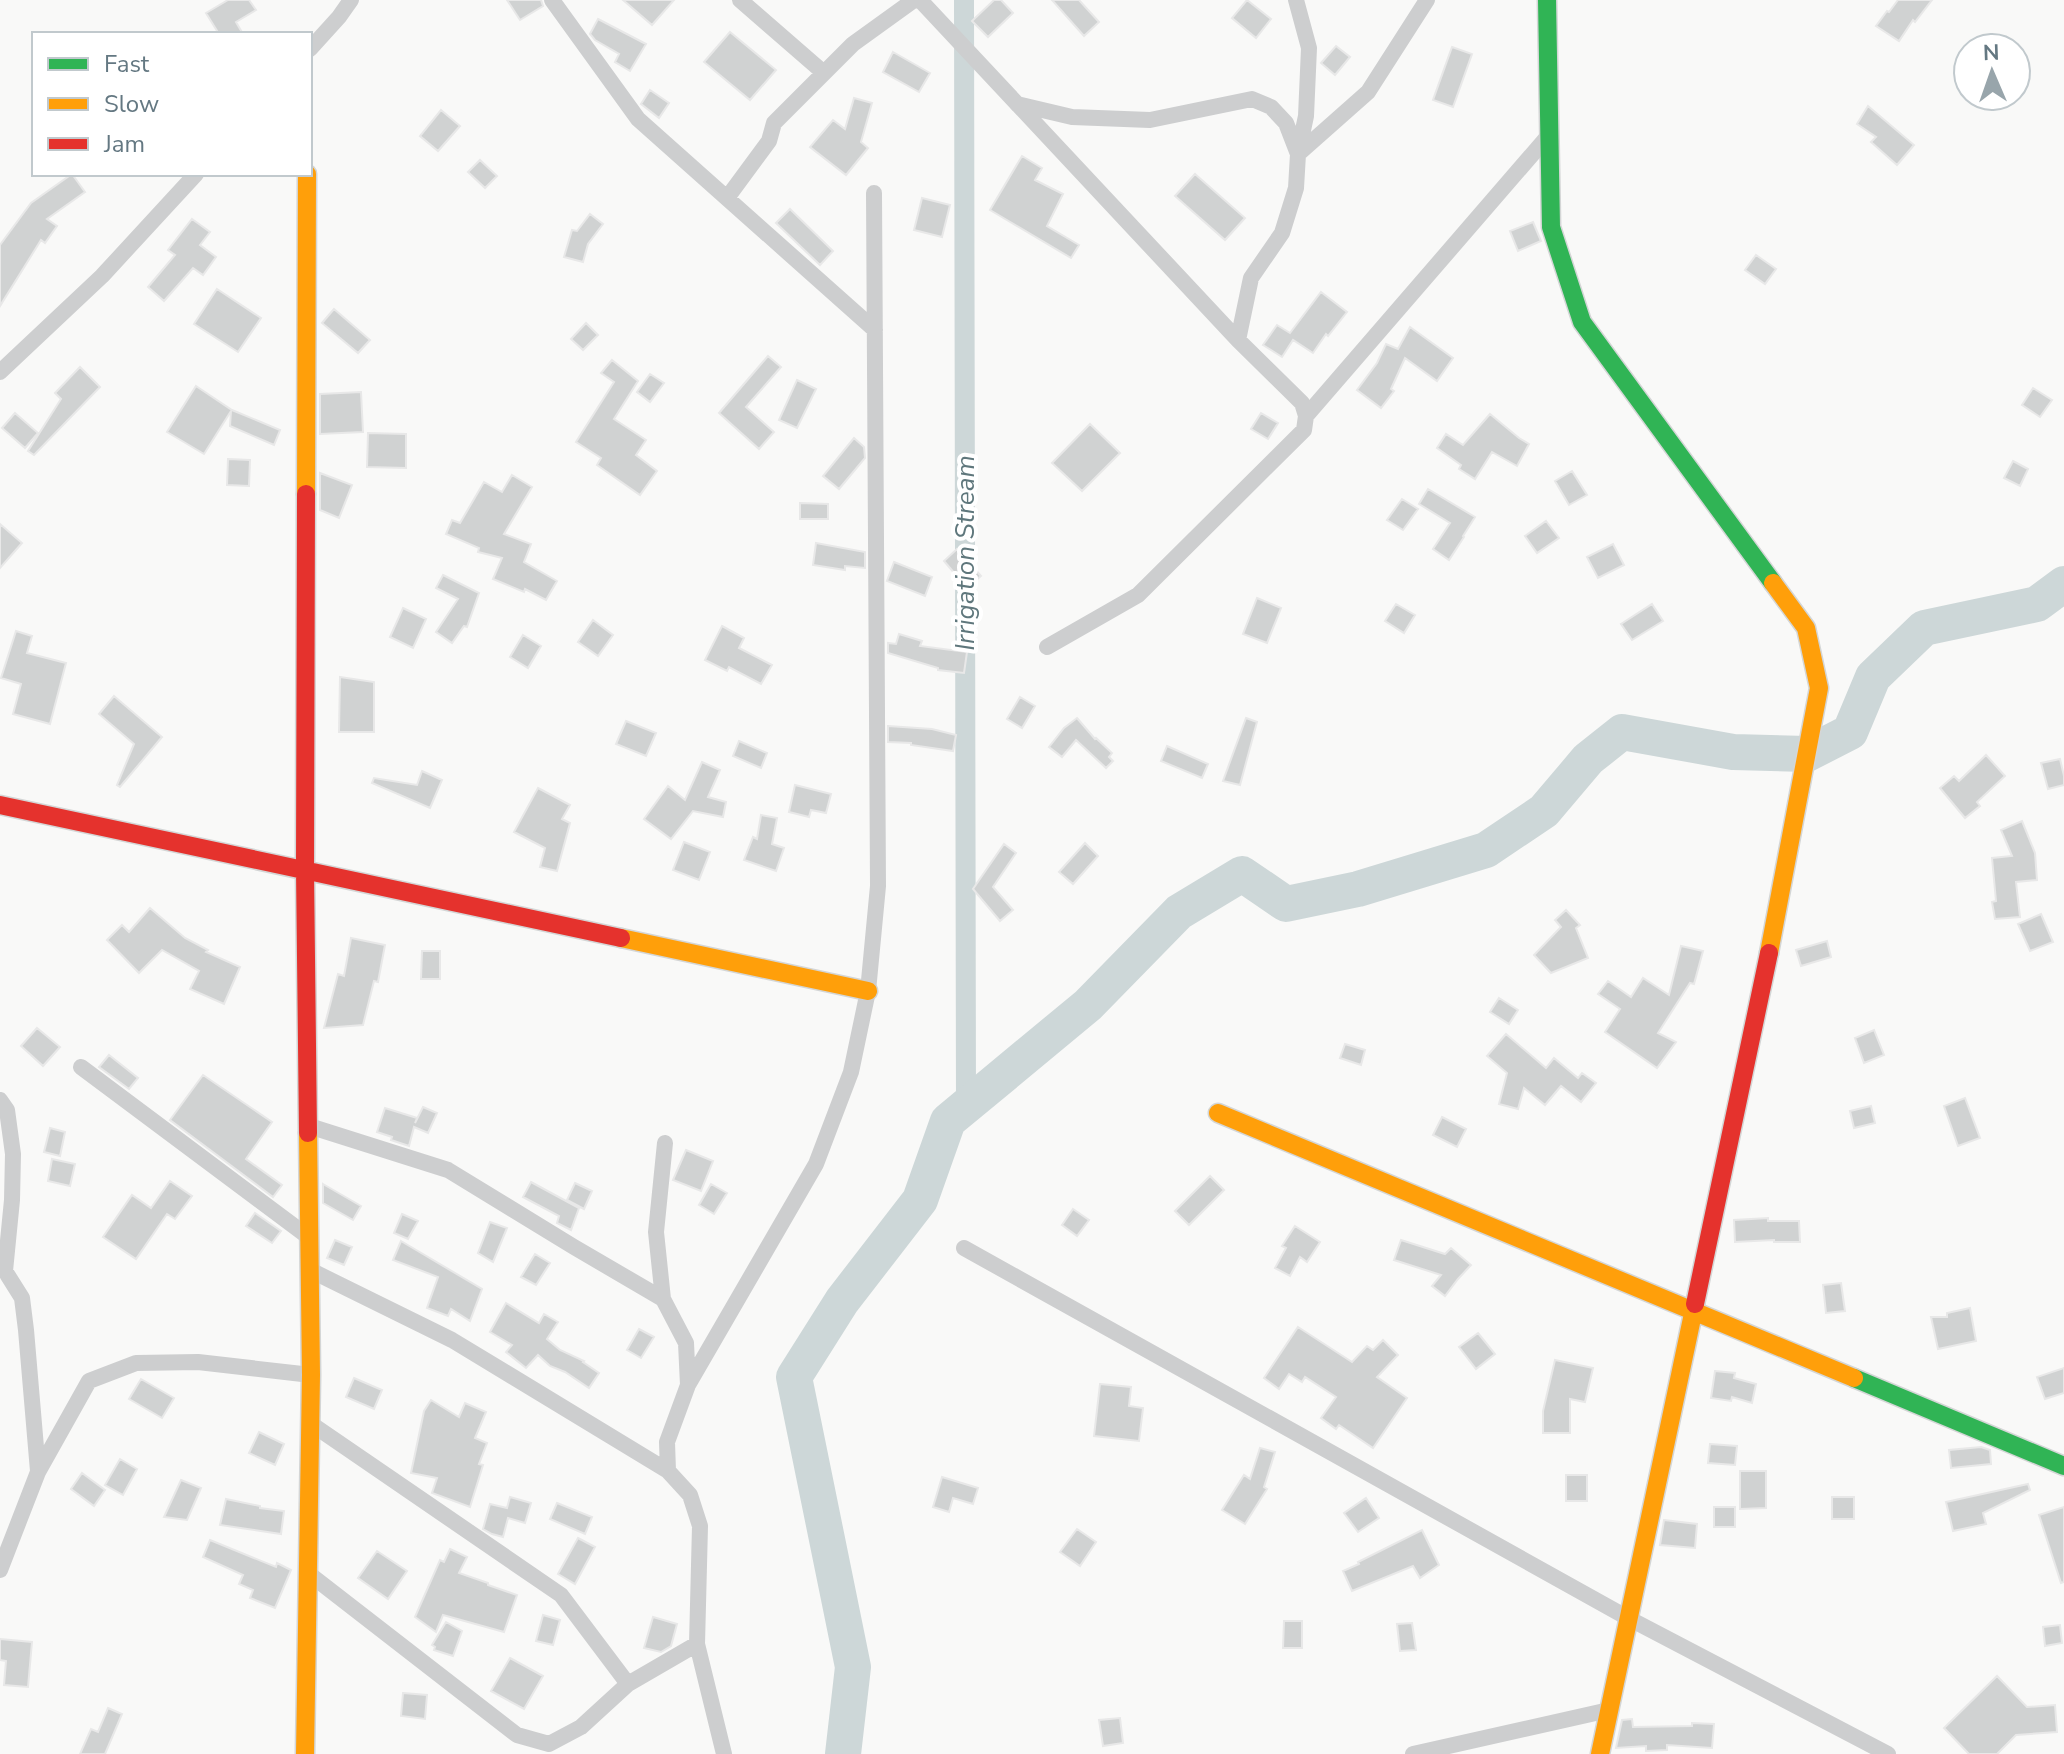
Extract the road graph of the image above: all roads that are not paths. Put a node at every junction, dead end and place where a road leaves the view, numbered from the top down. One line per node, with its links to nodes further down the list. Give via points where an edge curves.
1 (351, 0): 8 (street)
2 (552, 0): 16 (street, via 638,119)
3 (740, 0): 9 (street)
4 (917, 0): 9 (street, via 853,44); 10 (street)
5 (1296, 0): 12 (street, via 1309,48 1306,116)
6 (1427, 0): 12 (street, via 1368,92)
7 (1547, 0): 11 (street)
8 (312, 47)
9 (824, 73): 16 (street, via 774,123 769,141)
10 (1017, 104): 12 (street, via 1072,117 1150,120 1252,99 1271,107 1286,123); 18 (street)
11 (1549, 135): 20 (street); 35 (street, via 1551,227 1582,322 1806,628 1819,688)
12 (1298, 154): 18 (street, via 1296,188 1282,233 1251,278)
13 (194, 176): 19 (street, via 102,276)
14 (307, 176): 23 (street)
15 (874, 193): 17 (street)
16 (727, 198): 17 (street)
17 (875, 330): 24 (street, via 878,886)
18 (1238, 340): 20 (street, via 1302,403)
19 (0, 372)
20 (1306, 416): 21 (street, via 1304,430 1138,595)
21 (1047, 647)
22 (0, 805): 23 (street)
23 (305, 870): 24 (street); 28 (street)
24 (868, 991): 37 (street, via 851,1072 816,1164)
25 (81, 1067): 30 (street)
26 (0, 1100): 32 (street, via 7,1110 13,1154)
27 (1218, 1113): 35 (street)
28 (309, 1126): 30 (street); 34 (street, via 448,1170)
29 (665, 1143): 34 (street, via 656,1232)
30 (310, 1238): 33 (street)
31 (964, 1248): 44 (street)
32 (3, 1270): 41 (street, via 22,1298)
33 (310, 1270): 36 (street); 40 (street, via 452,1340)
34 (663, 1299): 37 (street, via 686,1343)
35 (1693, 1311): 39 (street); 44 (street)
36 (311, 1375): 38 (street); 41 (street, via 198,1362 136,1363 89,1381)
37 (688, 1385): 40 (street, via 667,1442)
38 (310, 1423): 43 (street); 46 (street, via 561,1595)
39 (2064, 1466)
40 (668, 1471): 45 (street, via 690,1495 700,1526)
41 (38, 1472): 42 (street)
42 (0, 1570)
43 (308, 1573): 46 (street, via 517,1735 549,1744 581,1727); 48 (street)
44 (1628, 1618): 47 (street); 52 (street)
45 (697, 1644): 46 (street); 49 (street)
46 (628, 1684)
47 (1609, 1710): 50 (street); 51 (street)
48 (305, 1754)
49 (724, 1754)
50 (1413, 1754)
51 (1600, 1754)
52 (1888, 1754)

